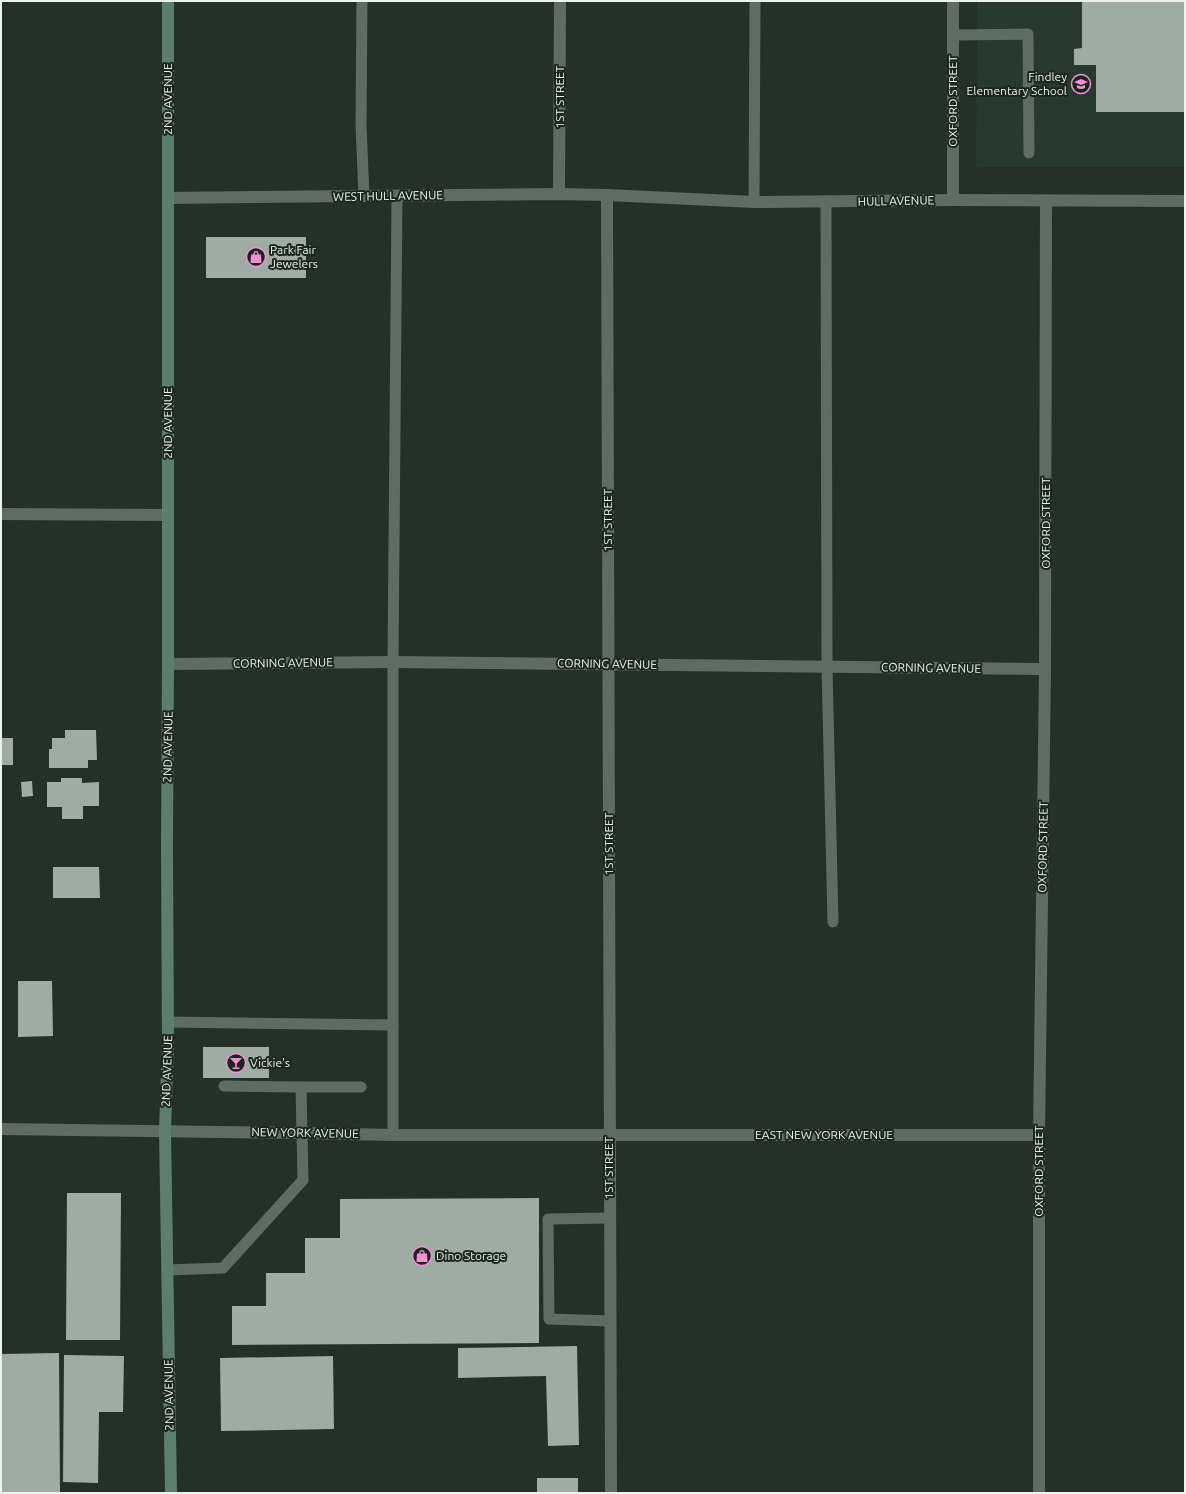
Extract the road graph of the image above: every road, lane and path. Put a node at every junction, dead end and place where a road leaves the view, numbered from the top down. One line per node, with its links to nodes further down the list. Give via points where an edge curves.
1 (168, 1): 12 (main road, 2ND AVENUE)
2 (362, 1): 10 (lane, via 361,125)
3 (560, 1): 8 (street, 1ST STREET)
4 (755, 1): 16 (lane)
5 (953, 1): 6 (street, OXFORD STREET)
6 (953, 35): 7 (lane, via 1028,34); 13 (street, OXFORD STREET)
7 (1029, 153)
8 (559, 194): 9 (street, WEST HULL AVENUE); 11 (street, WEST HULL AVENUE)
9 (607, 195): 16 (street, HULL AVENUE); 22 (street, 1ST STREET)
10 (364, 196): 11 (street, WEST HULL AVENUE); 12 (street, WEST HULL AVENUE)
11 (397, 196): 20 (lane)
12 (168, 198): 19 (main road, 2ND AVENUE)
13 (953, 200): 14 (street, HULL AVENUE); 17 (street, HULL AVENUE)
14 (1046, 201): 15 (street, HULL AVENUE); 24 (street, OXFORD STREET)
15 (1185, 201)
16 (754, 202): 17 (street, HULL AVENUE)
17 (826, 202): 23 (lane)
18 (1, 514): 19 (street)
19 (168, 515): 21 (main road, 2ND AVENUE)
20 (393, 662): 21 (street, CORNING AVENUE); 22 (street, CORNING AVENUE); 27 (lane)
21 (168, 664): 26 (main road, 2ND AVENUE)
22 (608, 664): 23 (street, CORNING AVENUE); 35 (street, 1ST STREET)
23 (827, 667): 24 (street, CORNING AVENUE); 25 (lane)
24 (1045, 669): 36 (street, OXFORD STREET)
25 (833, 922)
26 (168, 1022): 27 (lane); 32 (main road, 2ND AVENUE)
27 (393, 1025): 34 (lane)
28 (224, 1086): 29 (lane)
29 (301, 1087): 30 (lane); 33 (lane)
30 (360, 1087)
31 (1, 1129): 32 (street, NEW YORK AVENUE)
32 (165, 1131): 33 (street, NEW YORK AVENUE); 38 (main road, 2ND AVENUE)
33 (302, 1133): 34 (street, NEW YORK AVENUE); 38 (lane, via 303,1180 223,1268)
34 (393, 1136): 35 (street, NEW YORK AVENUE)
35 (609, 1136): 36 (street, EAST NEW YORK AVENUE); 37 (street, 1ST STREET)
36 (1039, 1136): 42 (street, OXFORD STREET)
37 (609, 1218): 39 (street, 1ST STREET); 39 (lane, via 548,1218 549,1319)
38 (167, 1270): 40 (main road, 2ND AVENUE)
39 (610, 1320): 41 (street, 1ST STREET)
40 (171, 1493)
41 (611, 1493)
42 (1039, 1493)

